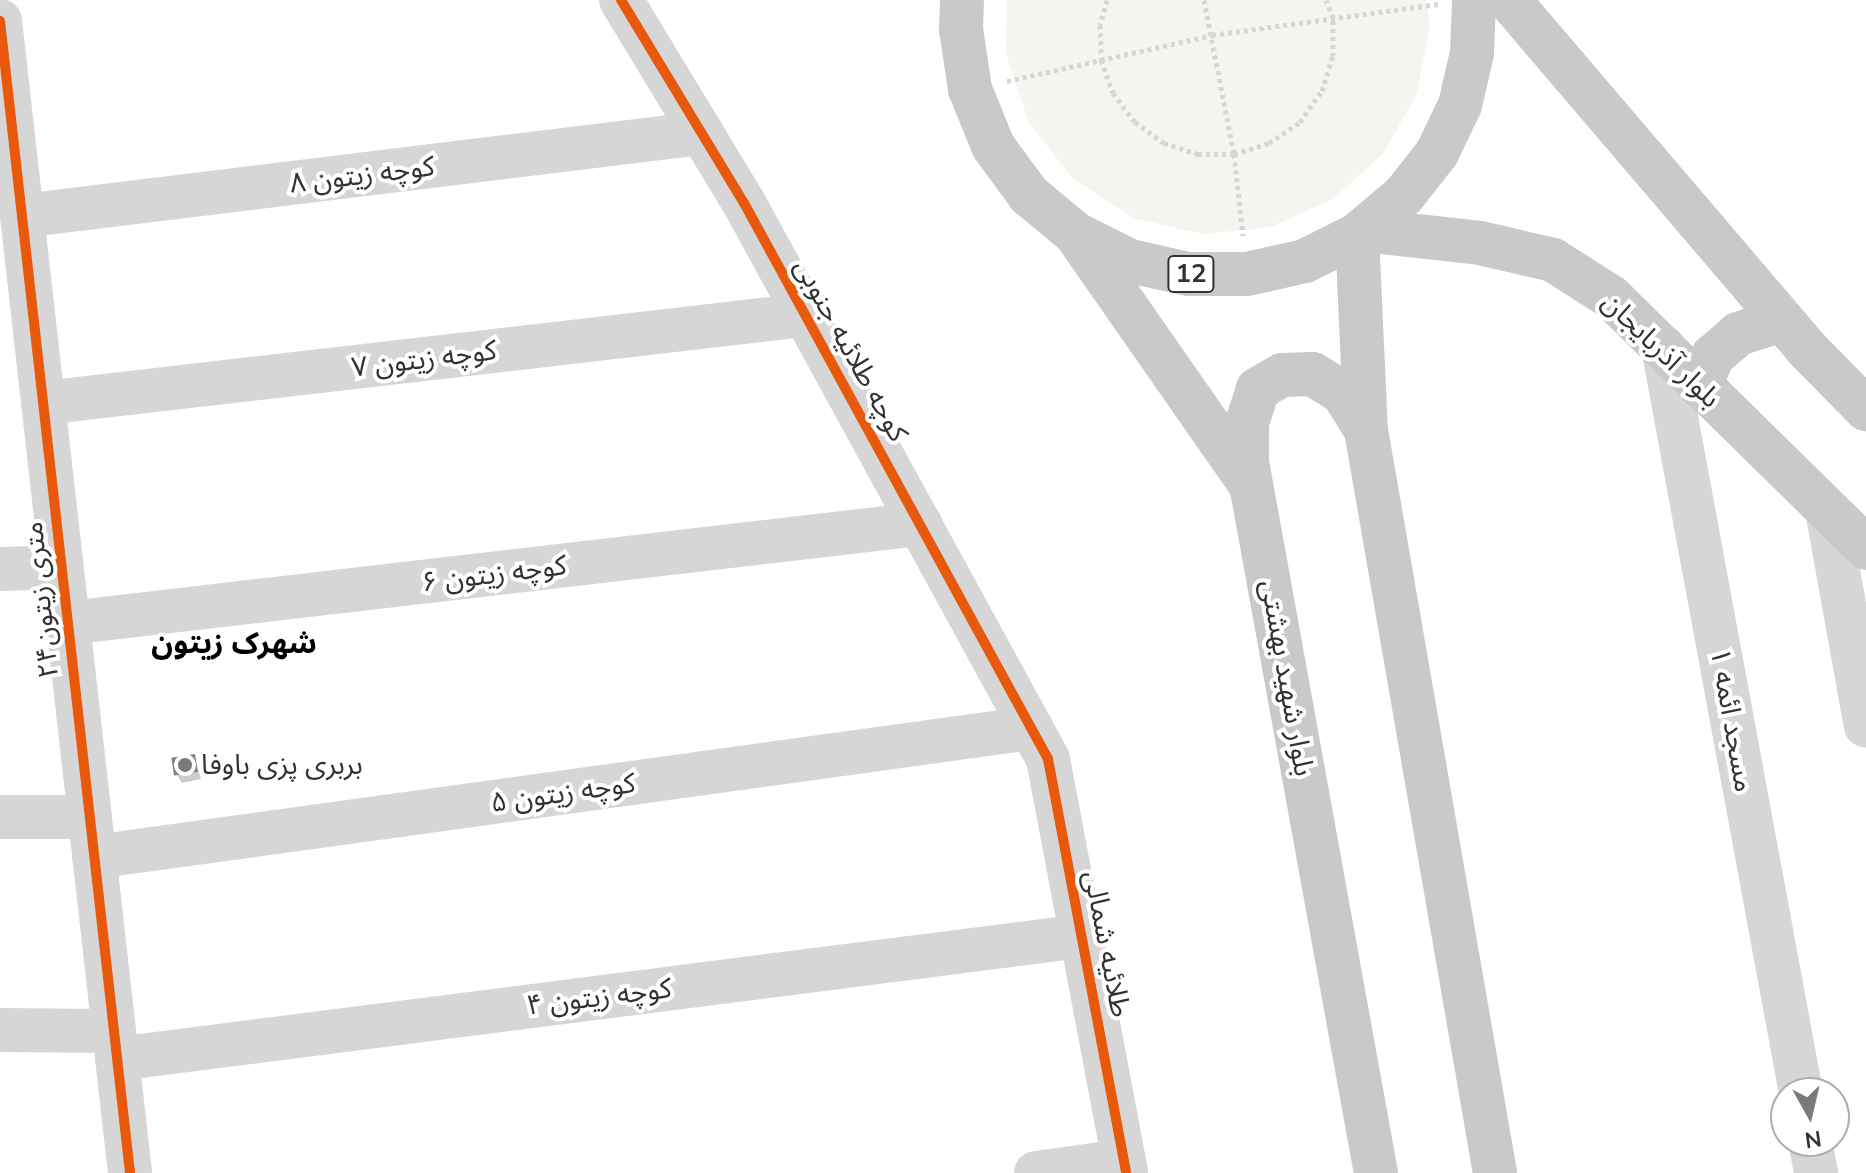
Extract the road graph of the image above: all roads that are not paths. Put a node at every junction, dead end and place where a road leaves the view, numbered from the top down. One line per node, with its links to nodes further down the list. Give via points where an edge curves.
1 (11, 0): 4 (street)
2 (621, 0): 9 (street, کوچه طلائیه جنوبی)
3 (1509, 0): 14 (main road)
4 (0, 1)
5 (1457, 2): 11 (main road, 12, via 1472,53 1460,105 1443,141 1404,195)
6 (954, 10): 12 (main road, 12, via 970,89 993,146 1029,195)
7 (0, 21): 8 (street, ۲۴متری زیتون)
8 (6, 124): 10 (street, ۲۴متری زیتون)
9 (702, 133): 10 (street, کوچه زیتون ۸); 13 (street, کوچه طلائیه جنوبی)
10 (22, 216): 16 (street, ۲۴متری زیتون)
11 (1360, 233): 12 (main road, 12, via 1305,261 1247,274 1188,274 1144,264); 15 (main road, بلوار آذربایجان, via 1480,243 1553,260 1611,297); 20 (main road)
12 (1076, 234): 21 (main road, بلوار شهید بهشتی)
13 (805, 315): 18 (street, کوچه زیتون ۷); 23 (street, کوچه طلائیه جنوبی)
14 (1782, 320): 17 (main road, via 1738,334 1713,356); 19 (main road)
15 (1663, 347): 17 (main road, بلوار آذربایجان); 35 (street, مسجد ائمه ۱)
16 (18, 349): 18 (street, ۲۴متری زیتون)
17 (1700, 386): 22 (main road, بلوار آذربایجان)
18 (43, 403): 25 (street, ۲۴متری زیتون)
19 (1866, 409)
20 (1366, 430): 21 (main road, via 1343,393 1312,374 1282,375 1258,389 1247,423); 40 (main road)
21 (1253, 490): 39 (main road, بلوار شهید بهشتی)
22 (1827, 510): 24 (main road, بلوار آذربایجان); 28 (street)
23 (920, 524): 27 (street, کوچه زیتون ۶); 29 (street, کوچه طلائیه جنوبی)
24 (1866, 548)
25 (61, 567): 26 (street); 27 (street, ۲۴متری زیتون)
26 (0, 569)
27 (68, 623): 31 (street, ۲۴متری زیتون)
28 (1866, 726)
29 (1031, 728): 31 (street, کوچه زیتون ۵); 32 (street, طلائیه شمالی, via 1048,759)
30 (0, 817): 31 (street, کوچه زیتون ۵)
31 (92, 837): 34 (street, ۲۴متری زیتون)
32 (1081, 936): 34 (street, کوچه زیتون ۴); 36 (street, طلائیه شمالی)
33 (0, 1030): 34 (street, کوچه زیتون ۴)
34 (116, 1045): 37 (street, ۲۴متری زیتون)
35 (1798, 1077)
36 (1125, 1167): 38 (street)
37 (130, 1173)
38 (1036, 1173)
39 (1376, 1173)
40 (1495, 1173)

